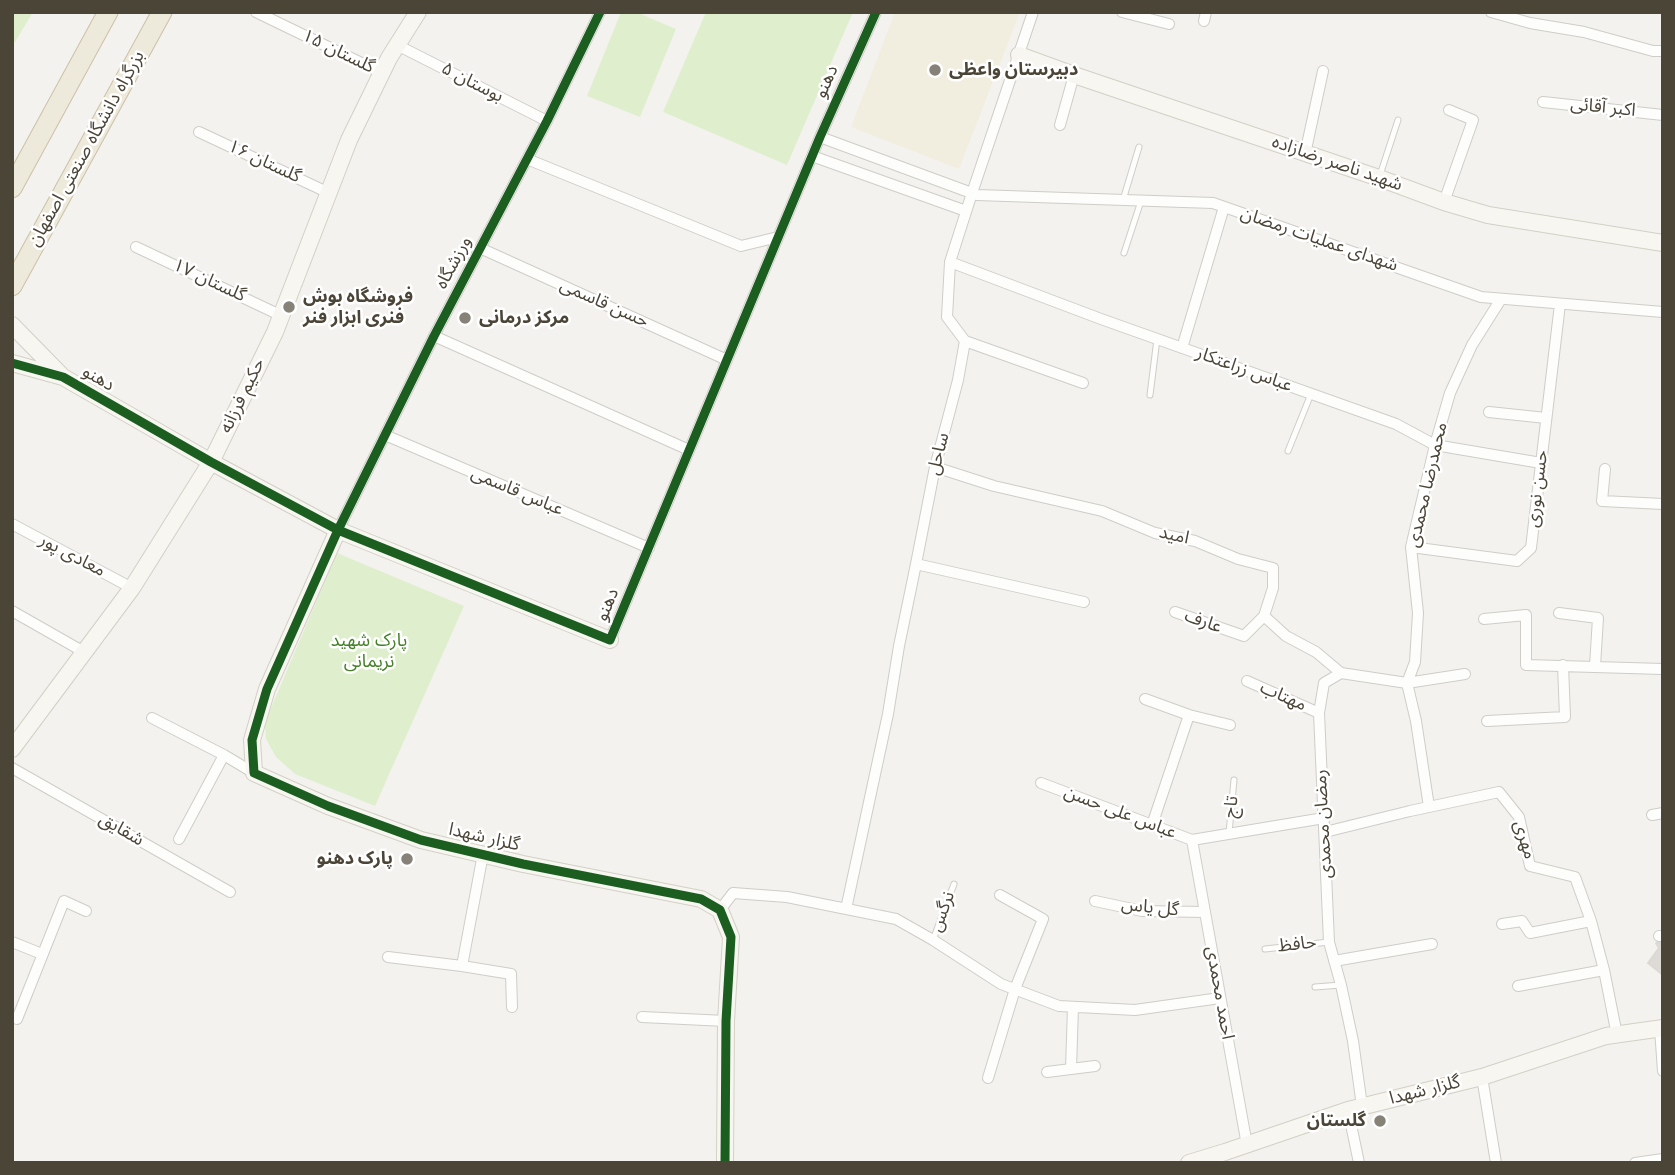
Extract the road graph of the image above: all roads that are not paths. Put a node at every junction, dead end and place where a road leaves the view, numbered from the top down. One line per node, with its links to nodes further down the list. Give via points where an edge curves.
1 (108, 12): 30 (highway)
2 (162, 12): 44 (highway, بزرگراه دانشگاه صنعتی اصفهان)
3 (256, 12): 15 (street, گلستان ۱۵)
4 (418, 12): 11 (street, حکیم فرزانه)
5 (600, 12): 21 (street, ورزشگاه)
6 (876, 12): 24 (street, دهنو)
7 (1033, 12): 13 (street)
8 (1122, 12): 10 (street)
9 (1491, 12): 12 (street)
10 (1169, 24)
11 (397, 45): 15 (street, حکیم فرزانه); 21 (street, بوستان ۵)
12 (1663, 51)
13 (1019, 55): 16 (street, شهید ناصر رضازاده); 32 (street)
14 (1324, 71): 26 (street)
15 (382, 73): 31 (street, حکیم فرزانه)
16 (1074, 75): 22 (street); 26 (street, شهید ناصر رضازاده)
17 (1543, 102): 19 (street, اکبر آقائی)
18 (1449, 110): 35 (street, via 1473,120)
19 (1663, 115)
20 (1398, 120): 29 (lane)
21 (547, 121): 28 (street, ورزشگاه)
22 (1060, 125)
23 (199, 132): 31 (street, گلستان ۱۶)
24 (820, 137): 27 (street, دهنو); 32 (street, شهدای عملیات رمضان)
25 (1139, 147): 33 (lane)
26 (1305, 153): 29 (street, شهید ناصر رضازاده)
27 (812, 156): 37 (street); 38 (street, دهنو)
28 (527, 159): 38 (street, via 741,246); 41 (street, ورزشگاه)
29 (1379, 178): 35 (street, شهید ناصر رضازاده)
30 (12, 188)
31 (329, 193): 48 (street, حکیم فرزانه)
32 (972, 193): 33 (street, شهدای عملیات رمضان); 37 (street)
33 (1123, 200): 34 (street, شهدای عملیات رمضان)
34 (1141, 201): 36 (street, شهدای عملیات رمضان); 42 (lane)
35 (1444, 202): 39 (street, شهید ناصر رضازاده, via 1489,215)
36 (1224, 207): 45 (street, شهدای عملیات رمضان, via 1481,297); 53 (street)
37 (966, 211): 43 (street)
38 (778, 237): 54 (street, دهنو)
39 (1663, 243)
40 (136, 247): 48 (street, گلستان ۱۷)
41 (480, 248): 50 (street, ورزشگاه); 54 (street, حسن قاسمی)
42 (1124, 253)
43 (950, 262): 51 (street, عباس زراعتکار); 52 (street, via 947,317)
44 (12, 286)
45 (1501, 299): 46 (street, شهدای عملیات رمضان); 63 (street, محمدرضا محمدی, via 1455,381)
46 (1560, 304): 47 (street, شهدای عملیات رمضان); 61 (street, حسن نوری)
47 (1663, 312)
48 (282, 316): 66 (street, حکیم فرزانه)
49 (13, 326): 56 (street, دهنو)
50 (434, 336): 62 (street, ورزشگاه); 64 (street)
51 (1157, 339): 53 (street, عباس زراعتکار); 59 (lane)
52 (965, 341): 57 (street); 68 (street, ساحل)
53 (1182, 348): 58 (street, عباس زراعتکار)
54 (727, 360): 64 (street, دهنو)
55 (12, 363): 56 (street, دهنو)
56 (63, 377): 66 (street, دهنو)
57 (1083, 383)
58 (1311, 394): 63 (street, عباس زراعتکار, via 1396,424); 65 (lane)
59 (1150, 395)
60 (1489, 412): 61 (street)
61 (1546, 418): 67 (street, حسن نوری)
62 (385, 435): 72 (street, ورزشگاه); 74 (street, عباس قاسمی)
63 (1435, 445): 67 (street, عباس زراعتکار); 73 (street, محمدرضا محمدی)
64 (689, 450): 74 (street, دهنو)
65 (1288, 451)
66 (211, 462): 72 (street, دهنو); 76 (street, حکیم فرزانه)
67 (1541, 463): 73 (street, حسن نوری, via 1531,548 1517,561)
68 (935, 467): 75 (street, ساحل); 81 (street, امید, via 1102,511 1155,533 1195,541 1273,568 1273,588)
69 (1605, 469): 70 (street, via 1602,501)
70 (1663, 504)
71 (12, 524): 76 (street, معادی پور)
72 (338, 530): 83 (street, دهنو); 101 (street, via 268,689 252,740)
73 (1411, 547): 91 (street, محمدرضا محمدی, via 1418,612 1415,662)
74 (649, 548): 83 (street, دهنو)
75 (916, 564): 77 (street); 116 (street, ساحل)
76 (132, 588): 84 (street, حکیم فرزانه)
77 (1084, 602)
78 (12, 611): 84 (street)
79 (1175, 612): 81 (street, عارف, via 1244,636)
80 (1559, 613): 86 (street, via 1598,618)
81 (1264, 616): 88 (street)
82 (1484, 619): 85 (street, via 1526,615 1527,665)
83 (610, 640)
84 (84, 652): 98 (street, حکیم فرزانه)
85 (1563, 666): 86 (street); 96 (street, via 1565,717)
86 (1595, 666): 87 (street)
87 (1663, 669)
88 (1341, 673): 91 (street); 93 (street, رمضان محمدی, via 1324,684)
89 (1465, 674): 91 (street)
90 (1248, 681): 93 (street, مهتاب)
91 (1407, 683): 104 (street, محمدرضا محمدی)
92 (1145, 699): 94 (street)
93 (1319, 713): 105 (street, رمضان محمدی)
94 (1189, 715): 97 (street); 106 (street)
95 (152, 718): 99 (street)
96 (1487, 721)
97 (1230, 725)
98 (12, 749)
99 (224, 755): 101 (street); 109 (street)
100 (12, 768): 113 (street, شقایق)
101 (254, 773): 111 (street, گلزار شهدا, via 421,840)
102 (1234, 780): 108 (lane, تاج)
103 (1041, 783): 106 (street, عباس علی حسن)
104 (1429, 807): 107 (street, مهری); 120 (street, مهری, via 1499,792 1519,817 1530,866 1575,877)
105 (1324, 818): 107 (street, رمضان محمدی); 108 (street, عباس علی حسن)
106 (1152, 825): 110 (street, عباس علی حسن)
107 (1325, 832): 124 (street, رمضان محمدی)
108 (1229, 833): 110 (street, عباس علی حسن)
109 (179, 839)
110 (1192, 840): 119 (street, احمد محمدی)
111 (483, 854): 117 (street, گلزار شهدا, via 701,899); 130 (street)
112 (954, 884): 122 (lane, نرگس)
113 (230, 892)
114 (1000, 895): 135 (street, via 1043,919)
115 (1094, 901): 119 (street, گل یاس, via 1142,911)
116 (846, 909): 117 (street, via 787,897 733,893); 122 (street, via 896,919)
117 (720, 910): 141 (street, via 730,937)
118 (86, 911): 127 (street, via 64,901)
119 (1205, 912): 136 (street, احمد محمدی)
120 (1591, 921): 121 (street, via 1530,933 1522,921); 131 (street, مهری)
121 (1502, 924)
122 (933, 940): 135 (street)
123 (12, 942): 127 (street)
124 (1329, 942): 126 (lane, حافظ); 129 (street, رمضان محمدی)
125 (1432, 944): 129 (street)
126 (1265, 949)
127 (42, 954): 140 (street)
128 (388, 957): 130 (street)
129 (1334, 961): 132 (street, رمضان محمدی)
130 (462, 966): 137 (street, via 511,974)
131 (1604, 970): 133 (street); 143 (street, مهری)
132 (1341, 985): 134 (lane); 150 (street, رمضان محمدی, via 1353,1041)
133 (1518, 986)
134 (1315, 987)
135 (1015, 989): 138 (street); 149 (street)
136 (1220, 998): 138 (street, via 1135,1010); 151 (street, احمد محمدی)
137 (512, 1007)
138 (1073, 1007): 145 (street)
139 (642, 1017): 141 (street)
140 (17, 1019)
141 (726, 1021): 154 (street)
142 (1661, 1028): 143 (street, گلزار شهدا); 146 (street)
143 (1617, 1035): 148 (street, گلزار شهدا)
144 (1095, 1066): 145 (street)
145 (1071, 1069): 147 (street)
146 (1663, 1071)
147 (1047, 1072)
148 (1482, 1077): 150 (street, گلزار شهدا); 157 (street)
149 (988, 1078)
150 (1355, 1108): 151 (street, گلزار شهدا); 156 (street, رمضان محمدی)
151 (1247, 1145): 152 (street, گلزار شهدا)
152 (1227, 1158): 155 (street, گلزار شهدا)
153 (1660, 1160): 158 (street)
154 (725, 1163)
155 (1189, 1163)
156 (1360, 1163)
157 (1496, 1163)
158 (1635, 1163)

